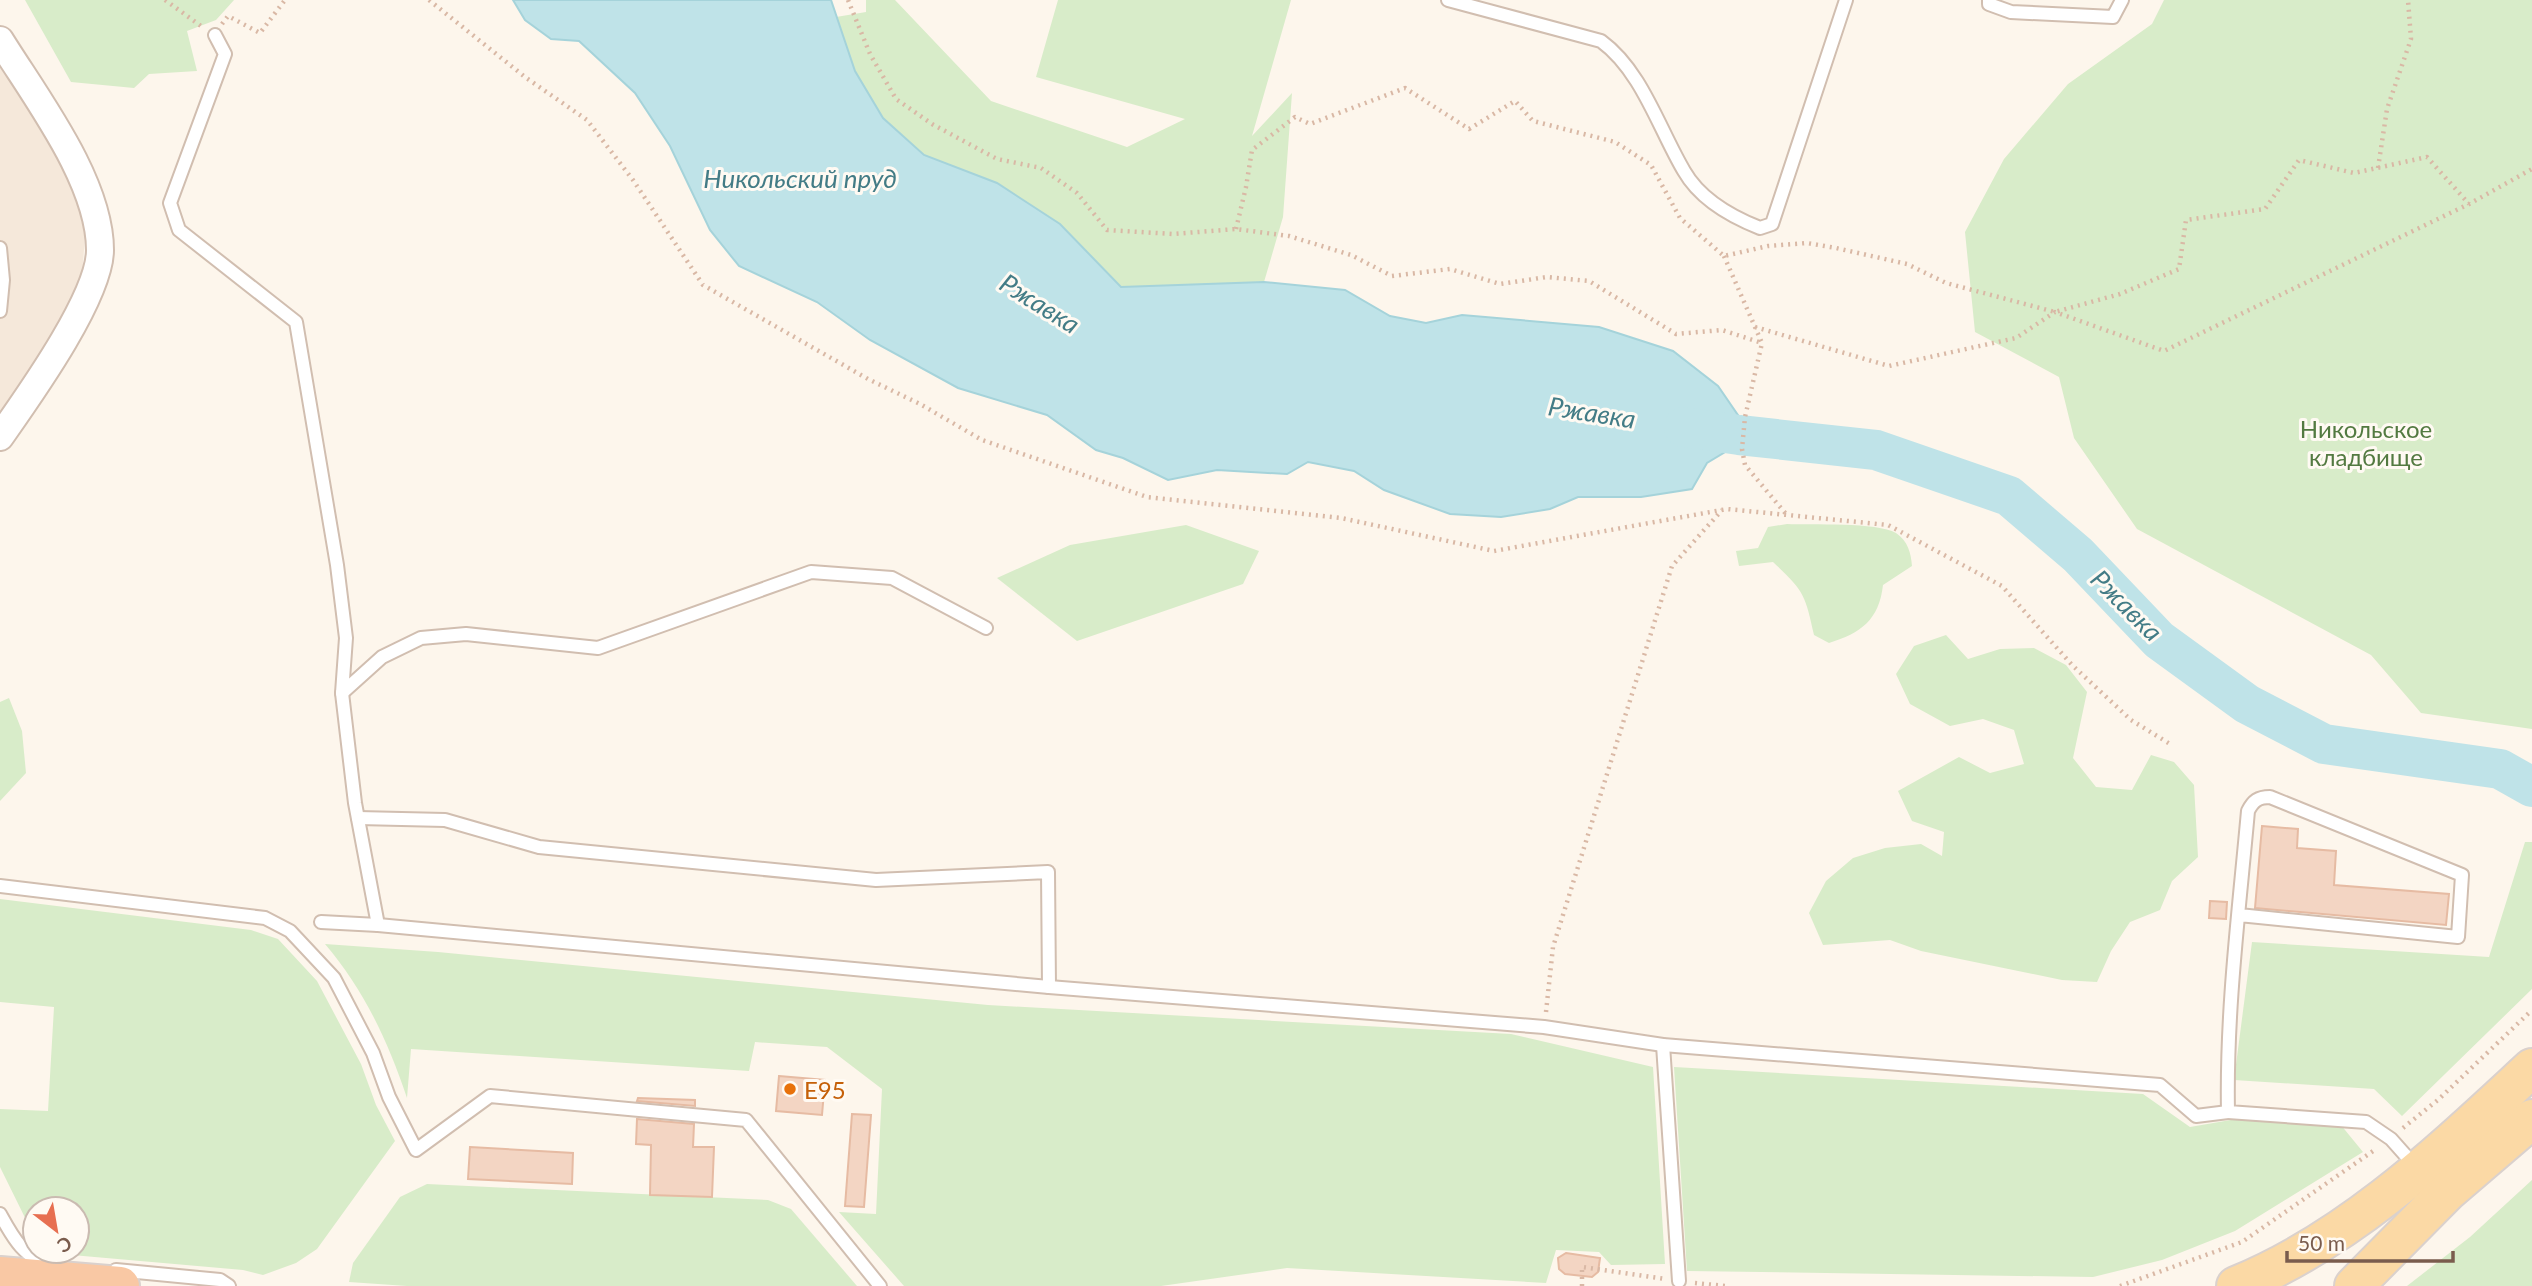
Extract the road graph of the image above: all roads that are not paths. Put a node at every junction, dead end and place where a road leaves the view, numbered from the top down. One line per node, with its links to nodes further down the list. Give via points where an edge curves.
1 (1448, 0): 2 (lane, via 1601,41 1614,51 1650,104 1685,173 1699,190 1734,218 1760,228 1772,224)
2 (1846, 0)
3 (1989, 0): 4 (lane, via 1989,4 2011,12 2113,18)
4 (2122, 0)
5 (215, 35): 11 (lane, via 225,54 170,203 179,230 296,322 346,638)
6 (1, 45): 9 (street, via 55,128 91,197 100,251 90,291 39,382)
7 (0, 248): 8 (lane, via 4,280)
8 (0, 311)
9 (0, 437)
10 (986, 628): 11 (lane, via 892,578 811,572 598,648 466,634 421,638 382,657)
11 (342, 693): 12 (lane)
12 (358, 818): 16 (lane); 17 (lane, via 445,820 539,847 876,880 1048,873)
13 (0, 886): 29 (lane, via 265,918 290,932 334,978 416,1150 490,1096 746,1120)
14 (2239, 915): 14 (lane, via 2458,937 2462,875 2270,797 2260,797 2248,811); 20 (lane, via 2227,1059)
15 (321, 922): 16 (lane)
16 (378, 925): 17 (lane)
17 (1049, 988): 18 (lane, via 1544,1027)
18 (1663, 1045): 20 (lane, via 2161,1085 2196,1116); 27 (lane)
19 (2532, 1068): 22 (main road)
20 (2228, 1112): 22 (lane, via 2366,1122 2390,1139)
21 (2532, 1119): 31 (main road, via 2448,1191)
22 (2419, 1171): 30 (main road, via 2358,1218 2263,1275)
23 (0, 1214): 24 (lane, via 16,1244 44,1263)
24 (71, 1266)
25 (0, 1276): 26 (highway)
26 (109, 1277): 28 (lane, via 220,1280)
27 (1679, 1281)
28 (229, 1286)
29 (880, 1286)
30 (2236, 1286)
31 (2354, 1286)

